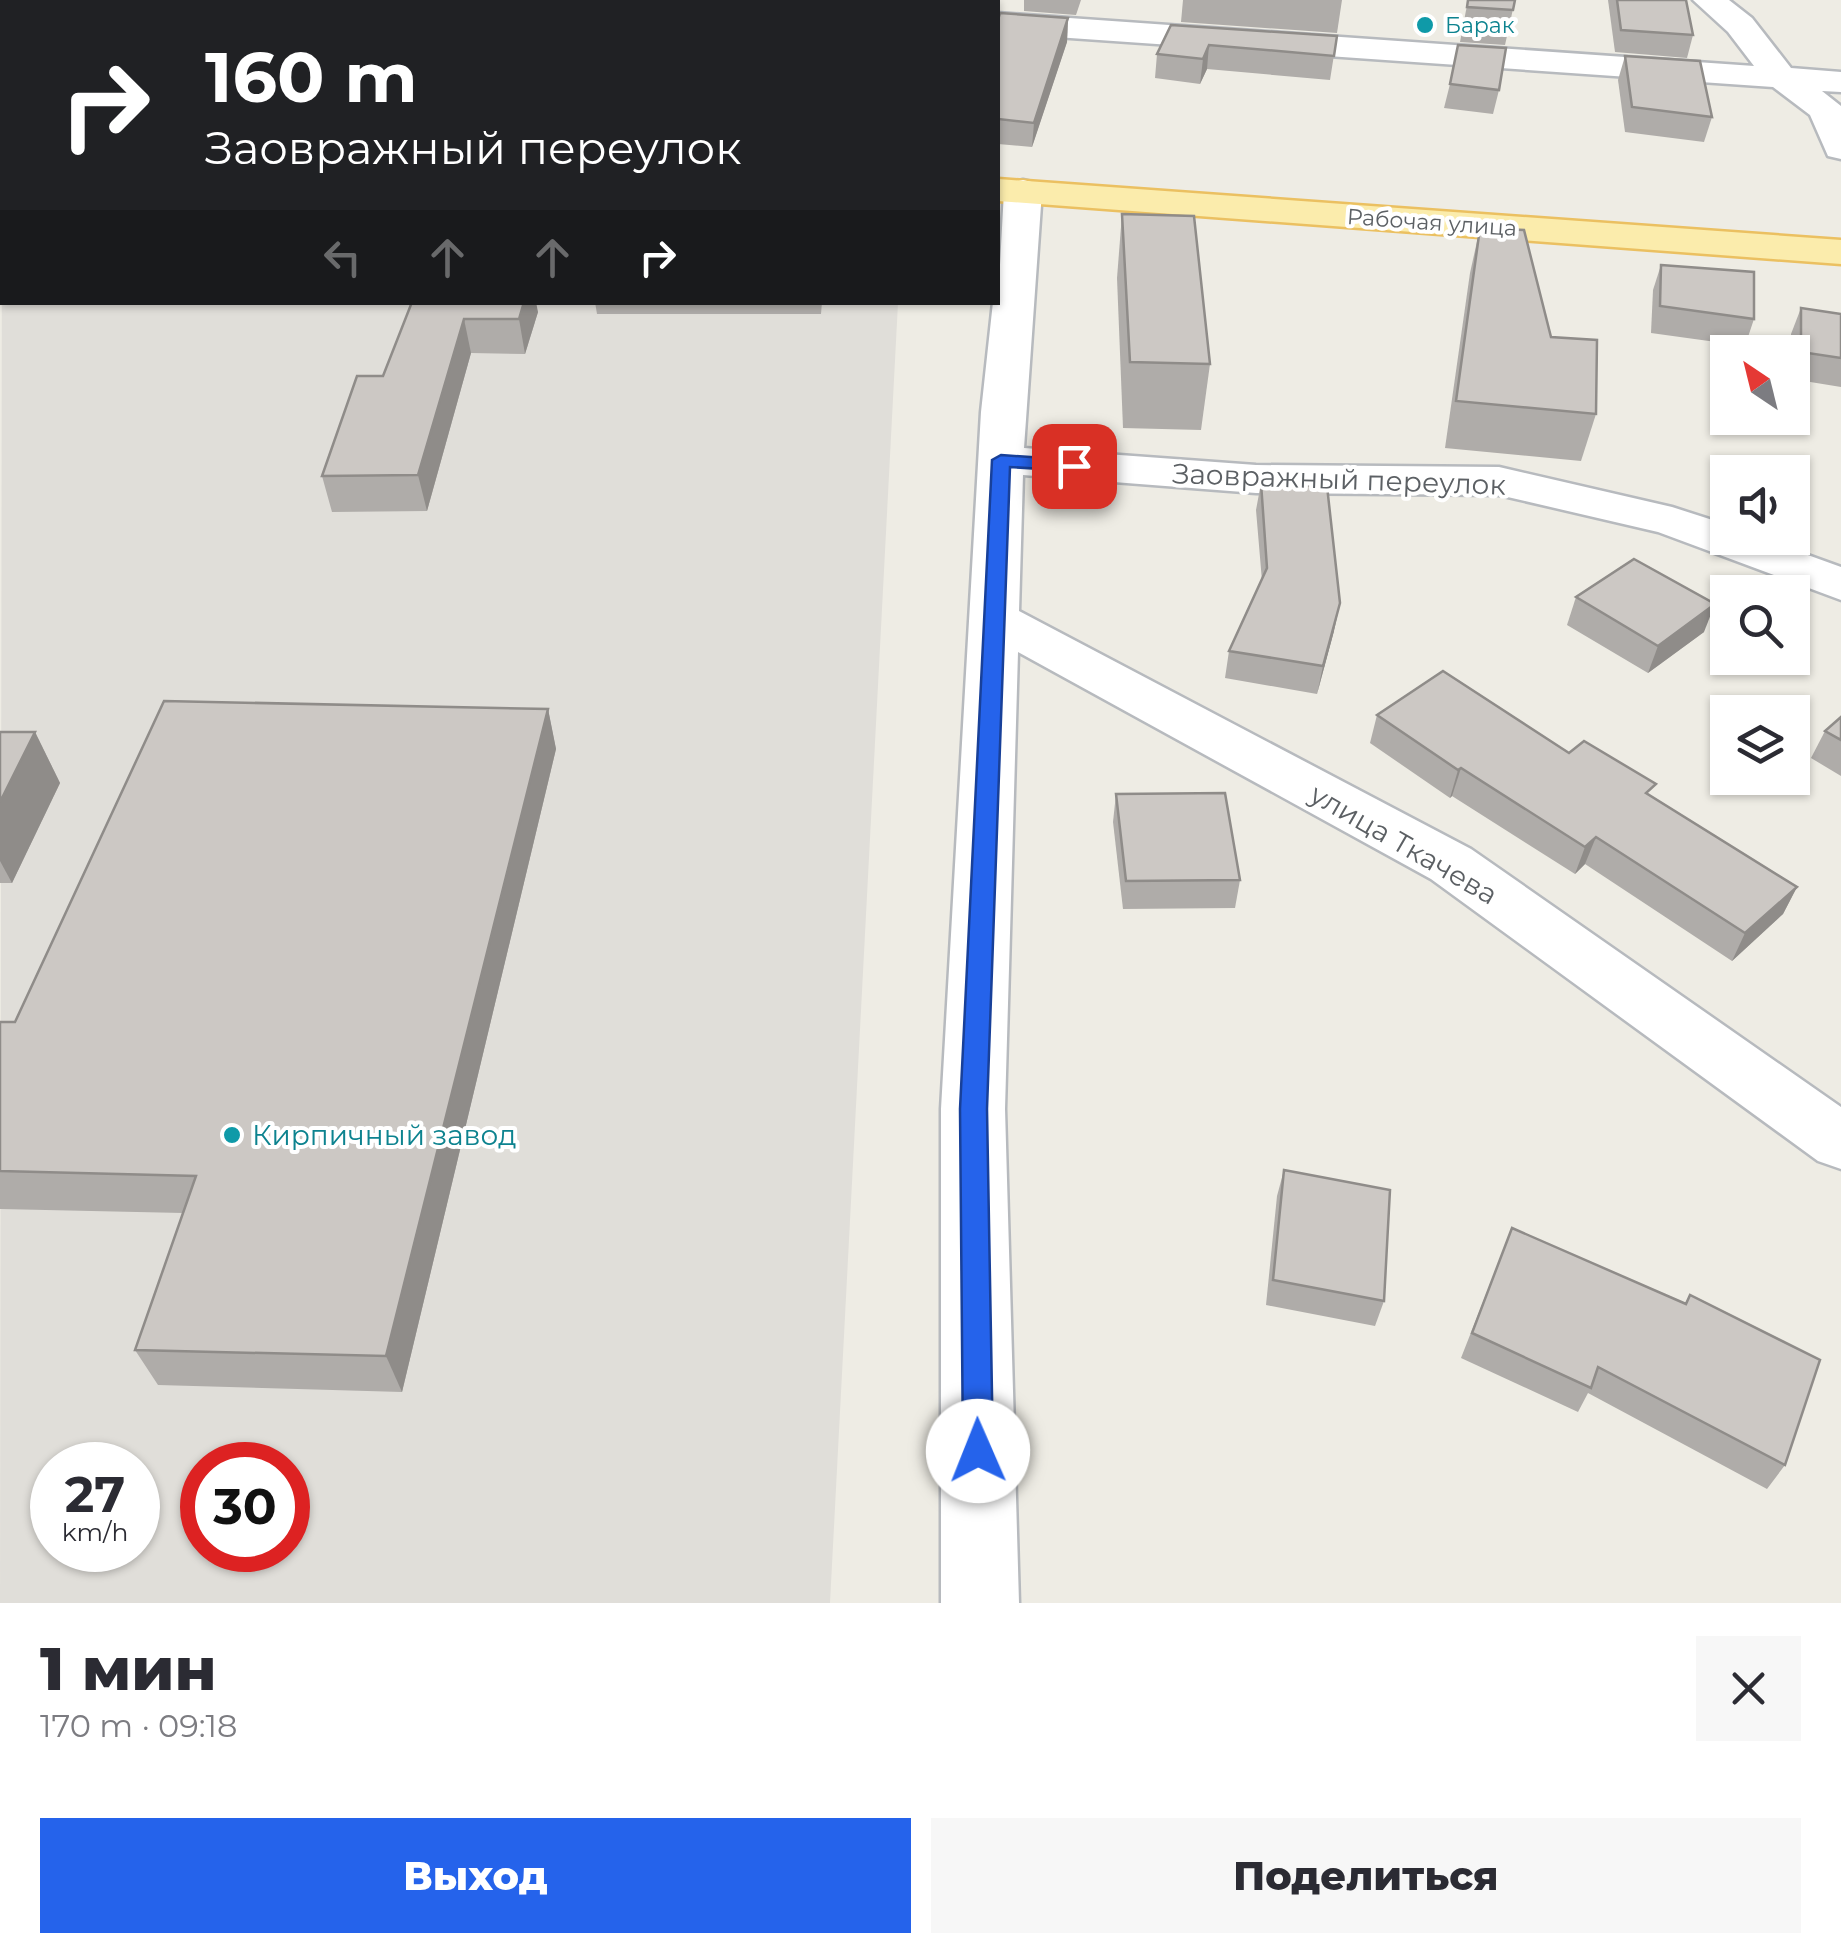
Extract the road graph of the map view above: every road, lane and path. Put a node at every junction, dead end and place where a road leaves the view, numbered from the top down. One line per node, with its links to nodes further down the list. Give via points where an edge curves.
1 (1709, 0): 3 (street, via 1740,26)
2 (1000, 23): 3 (street)
3 (1778, 75): 4 (street); 5 (street, via 1826,110)
4 (1841, 82)
5 (1841, 148)
6 (1010, 190): 7 (main road, Рабочая улица); 8 (street)
7 (1841, 252)
8 (1001, 460): 9 (street, Заовражный переулок, via 1256,479 1499,482 1672,521); 10 (street)
9 (1841, 584)
10 (994, 618): 11 (street, улица Ткачева, via 1450,864); 12 (street, via 974,1109)
11 (1841, 1142)
12 (980, 1603)

